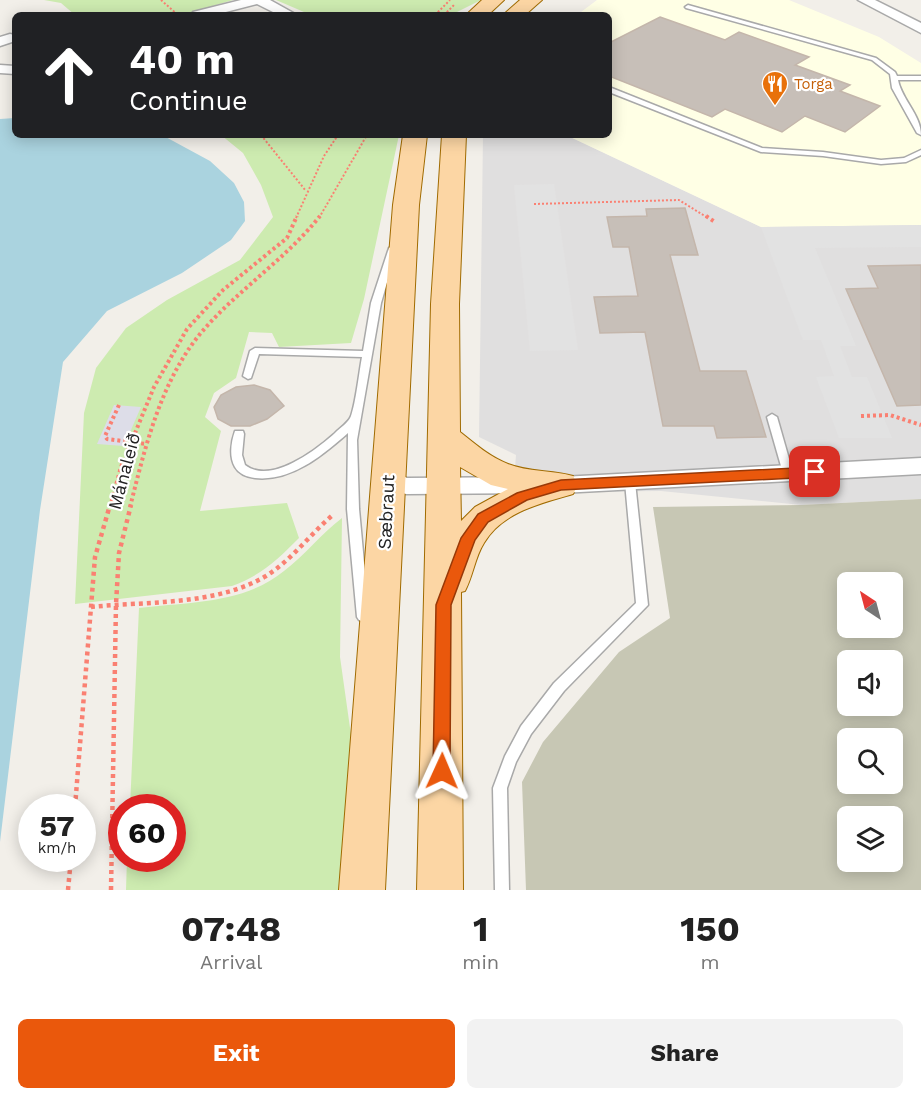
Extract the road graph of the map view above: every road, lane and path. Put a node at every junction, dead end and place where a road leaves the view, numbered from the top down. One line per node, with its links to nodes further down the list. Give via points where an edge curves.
1 (161, 0): 8 (path)
2 (259, 0): 9 (street); 10 (street)
3 (450, 0): 11 (path)
4 (494, 0): 12 (main road)
5 (532, 0): 13 (main road)
6 (859, 1): 14 (street)
7 (688, 8): 15 (lane, via 865,55 888,68)
8 (175, 12)
9 (210, 12)
10 (284, 12)
11 (438, 12)
12 (480, 12)
13 (517, 12)
14 (913, 23)
15 (896, 78): 16 (lane); 18 (lane, via 896,88)
16 (921, 78)
17 (612, 90): 24 (lane, via 761,150 881,162 906,160)
18 (921, 133)
19 (263, 138): 25 (path)
20 (335, 138): 25 (path, Mánaleið)
21 (365, 138): 39 (path, Mánaleið, via 323,213 301,240 199,335 168,385)
22 (415, 138): 27 (main road, Sæbraut)
23 (454, 138): 37 (main road, via 445,304)
24 (921, 152)
25 (306, 191): 38 (path, Mánaleið, via 287,238 223,290 187,329 154,387)
26 (534, 204): 28 (path, via 679,200)
27 (406, 205): 29 (lane, via 376,303); 42 (main road, Sæbraut)
28 (715, 222)
29 (367, 354): 30 (lane, via 255,351); 34 (lane)
30 (248, 376)
31 (119, 405): 38 (path, via 105,436 110,442)
32 (861, 416): 35 (path, via 890,415)
33 (772, 417): 41 (lane)
34 (356, 420): 36 (lane, via 305,460 271,474 251,474 243,469 237,460); 50 (lane, via 352,440 353,509)
35 (921, 425)
36 (239, 434)
37 (446, 438): 44 (main road); 45 (main road, via 480,465 503,476)
38 (131, 443): 39 (path); 49 (path, Mánaleið, via 95,556)
39 (146, 444): 47 (path, Mánaleið, via 119,553)
40 (921, 466): 41 (street)
41 (788, 473): 43 (street)
42 (388, 476): 44 (street, via 406,486); 50 (main road, Sæbraut)
43 (630, 482): 45 (street); 57 (lane, via 642,605 559,687 526,730 510,760 500,788)
44 (445, 485): 45 (street); 48 (main road)
45 (561, 485): 48 (main road, via 522,496 483,518 468,538)
46 (335, 514): 47 (path, via 253,584 202,596)
47 (116, 604): 49 (path); 54 (path, Mánaleið)
48 (444, 605): 56 (main road)
49 (91, 607): 51 (path, Mánaleið)
50 (373, 724): 55 (main road, Sæbraut)
51 (76, 794)
52 (70, 872): 53 (path)
53 (69, 890)
54 (111, 890)
55 (362, 890)
56 (440, 890)
57 (502, 890)

